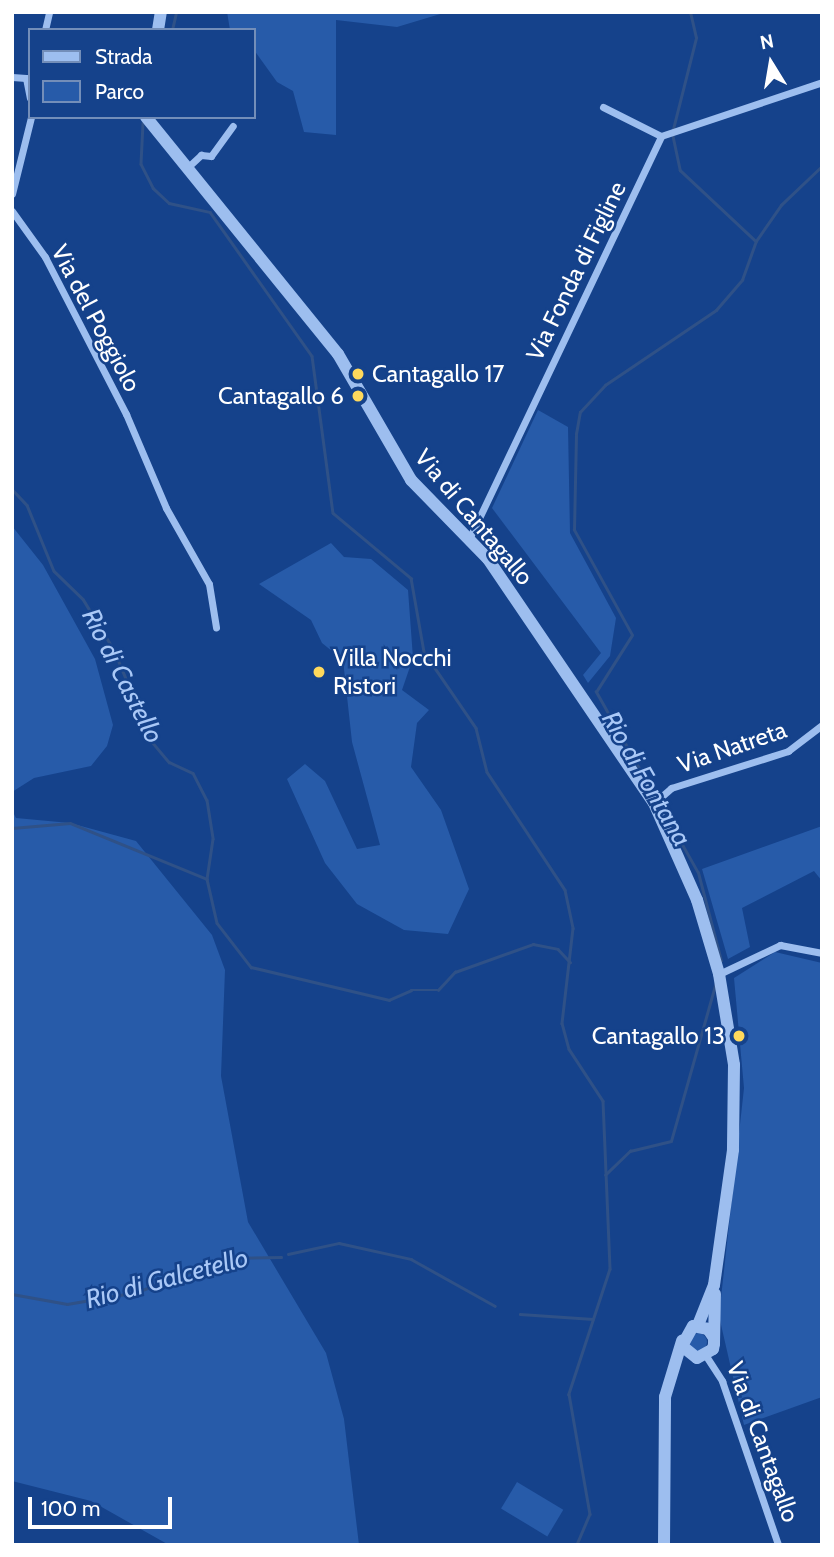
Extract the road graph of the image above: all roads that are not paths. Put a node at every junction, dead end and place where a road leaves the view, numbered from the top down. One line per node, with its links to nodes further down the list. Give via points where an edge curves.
1 (28, 74): 2 (street)
2 (12, 77)
3 (822, 82): 8 (street, via 687,132)
4 (603, 107): 8 (street)
5 (31, 119): 10 (street)
6 (148, 119): 9 (street, Via di Cantagallo)
7 (233, 126): 9 (street, via 211,156 201,155)
8 (662, 136): 13 (street, Via Fonda di Figline)
9 (188, 167): 13 (street, Via di Cantagallo, via 338,354 411,480)
10 (12, 194)
11 (12, 211): 12 (street, Via del Poggiolo)
12 (12, 216): 14 (street, Via del Poggiolo, via 45,257 209,584)
13 (470, 537): 16 (street, Via di Cantagallo, via 582,689)
14 (216, 627)
15 (822, 725): 16 (street, Via Natreta, via 788,751 664,793)
16 (654, 803): 18 (street, Via di Cantagallo, via 696,900)
17 (822, 953): 18 (street, via 780,945)
18 (717, 969): 19 (street, Via di Cantagallo, via 735,1072 733,1150)
19 (714, 1285): 20 (street); 21 (street)
20 (698, 1325): 21 (street, Via di Cantagallo); 22 (street)
21 (714, 1338): 23 (street, Via di Cantagallo)
22 (682, 1341): 24 (street, Via di Cantagallo); 25 (street)
23 (706, 1356): 24 (street, Via di Cantagallo); 27 (street, Via di Cantagallo, via 722,1381)
24 (692, 1357): 25 (street)
25 (673, 1364): 26 (street, via 665,1397)
26 (664, 1545)
27 (778, 1545)

